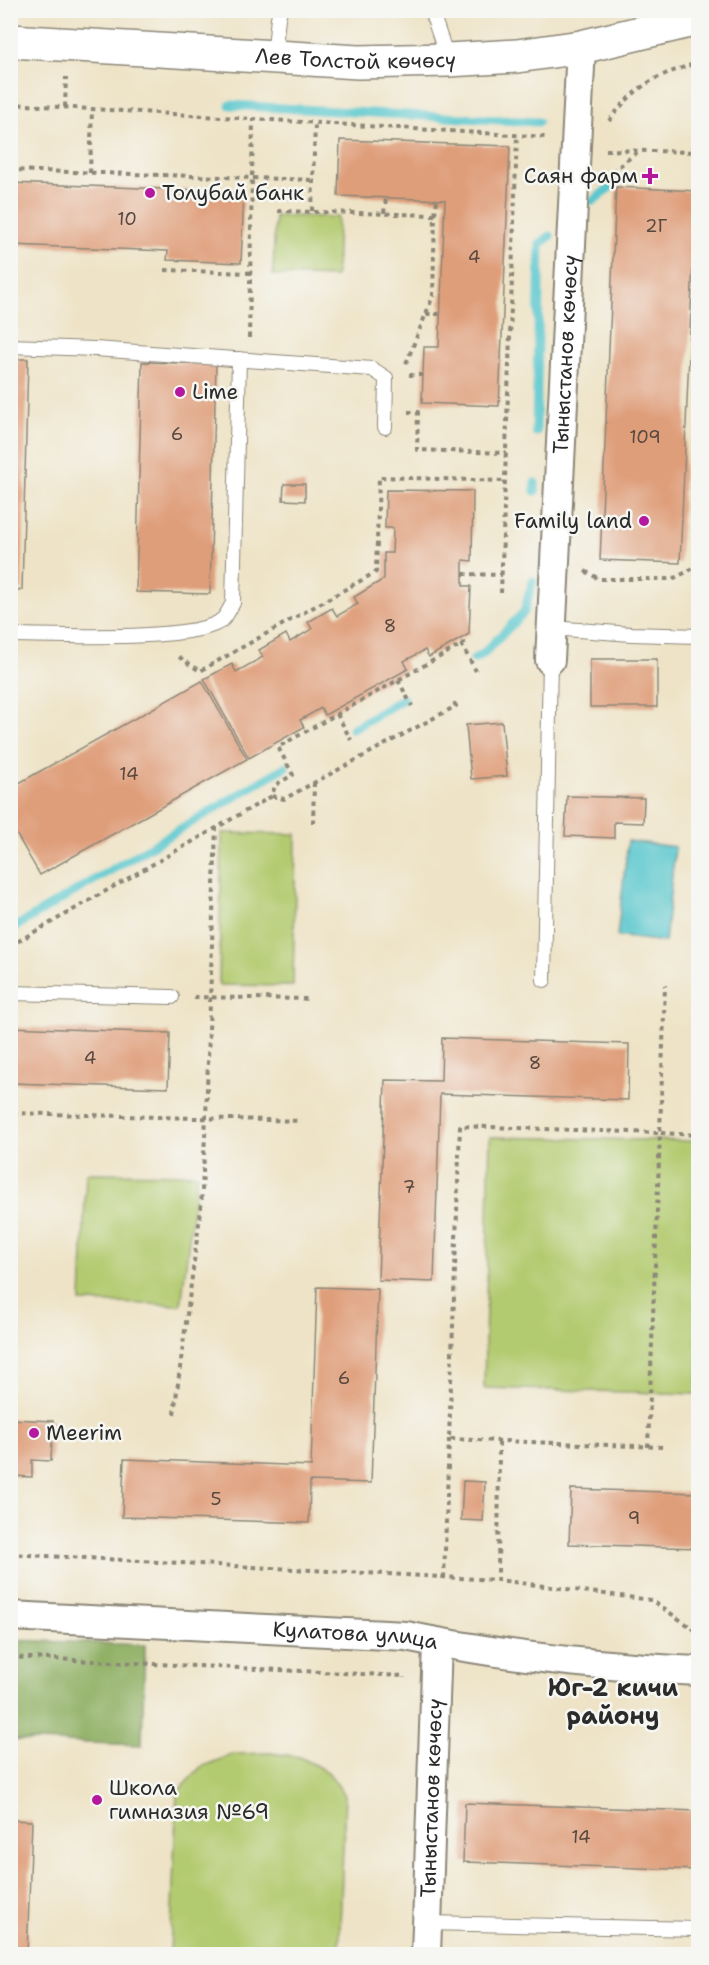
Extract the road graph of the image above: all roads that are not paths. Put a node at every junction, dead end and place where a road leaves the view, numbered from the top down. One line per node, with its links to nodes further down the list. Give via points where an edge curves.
1 (280, 10): 6 (lane)
2 (431, 10): 7 (lane)
3 (699, 18): 5 (main road, Лев Толстой көчөсү)
4 (10, 41): 6 (main road, Лев Толстой көчөсү)
5 (581, 47): 7 (main road, Лев Толстой көчөсү); 11 (street, Тыныстанов көчөсү)
6 (274, 57): 7 (main road, Лев Толстой көчөсү, via 358,62)
7 (448, 60)
8 (10, 346): 9 (lane)
9 (244, 359): 10 (lane, via 372,369 386,378); 12 (lane, via 232,603 223,620 204,628 149,636)
10 (385, 427)
11 (552, 628): 13 (lane); 14 (street, Тыныстанов көчөсү)
12 (10, 635)
13 (699, 636)
14 (550, 660): 15 (lane)
15 (544, 980)
16 (10, 993): 17 (lane)
17 (172, 997)
18 (10, 1616): 19 (street, Кулатова улица, via 406,1636)
19 (436, 1643): 20 (street, Кулатова улица, via 573,1661); 21 (street, Тыныстанов көчөсү)
20 (699, 1671)
21 (427, 1923): 22 (lane); 23 (street, Тыныстанов көчөсү)
22 (699, 1929)
23 (426, 1954)

